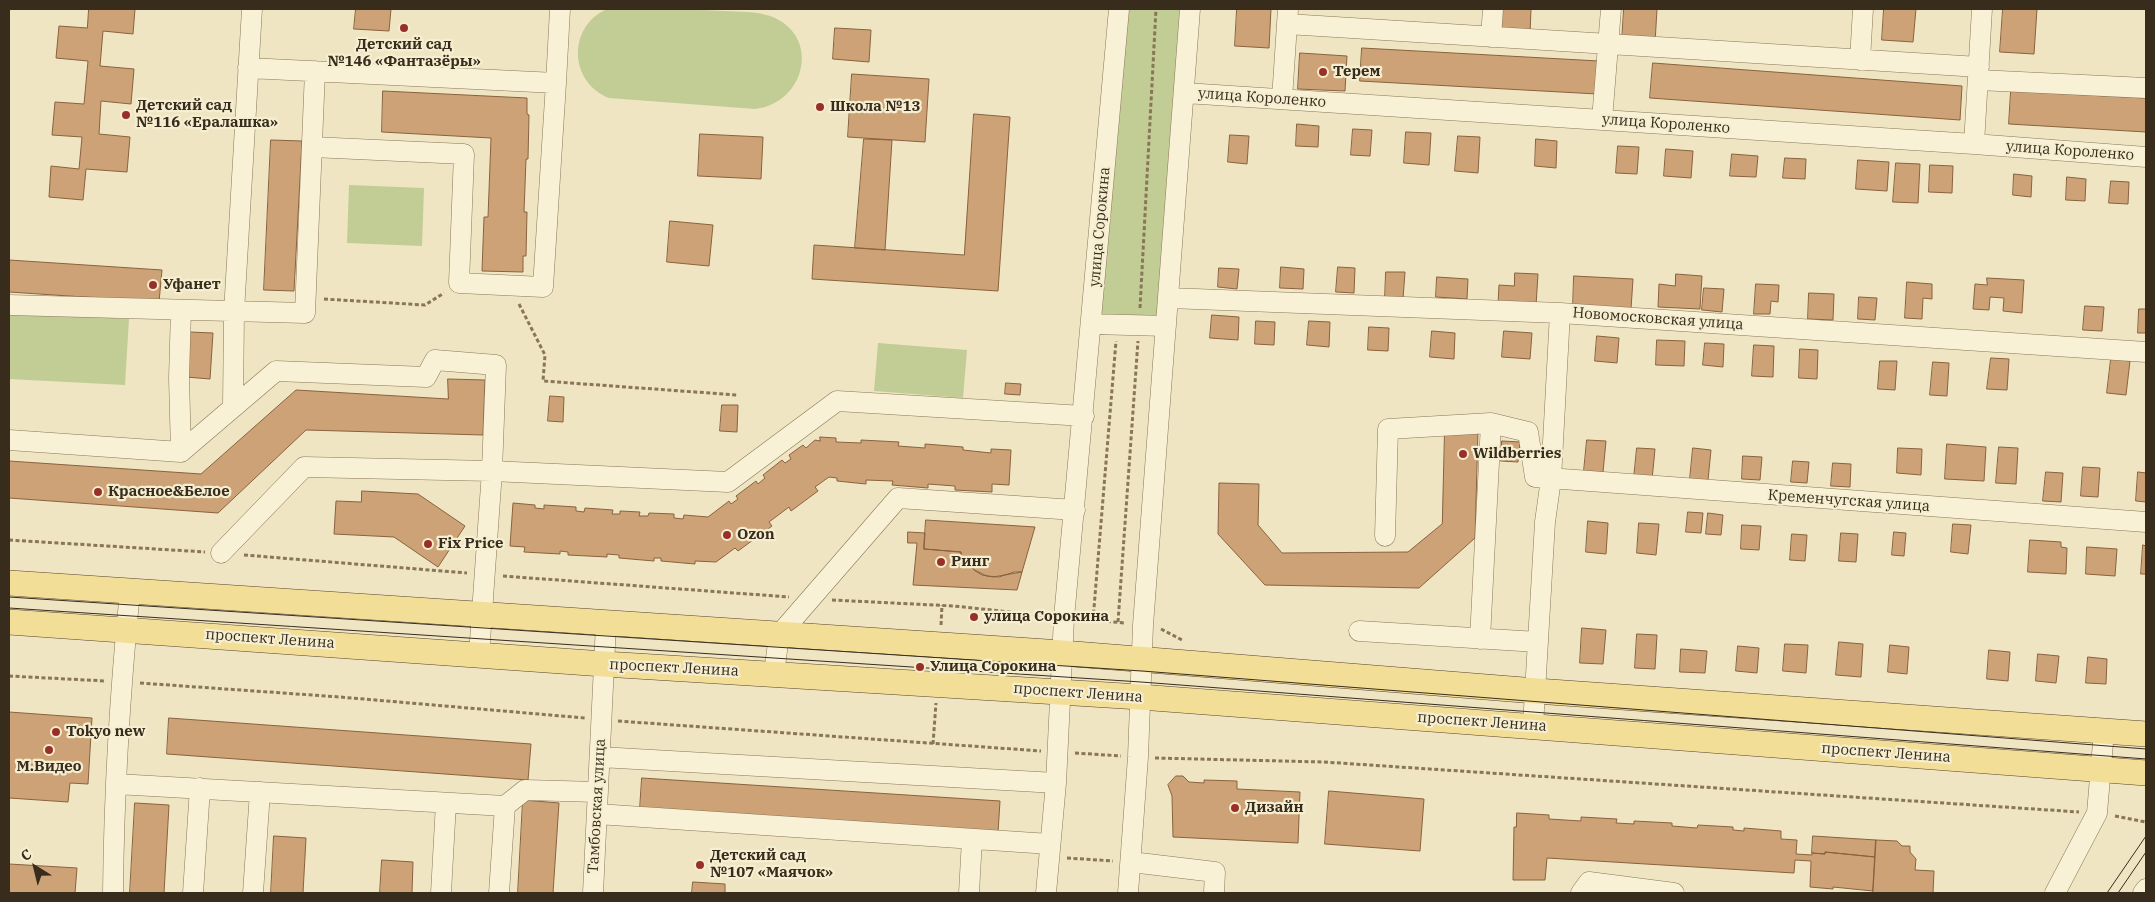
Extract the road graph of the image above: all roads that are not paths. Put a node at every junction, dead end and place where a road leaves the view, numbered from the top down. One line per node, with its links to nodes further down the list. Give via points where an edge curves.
1 (252, 9): 13 (street)
2 (560, 9): 16 (street)
3 (1119, 9): 29 (street, улица Сорокина)
4 (1190, 9): 18 (street)
5 (1492, 9): 10 (street)
6 (1611, 9): 11 (street)
7 (1864, 9): 12 (street)
8 (1982, 9): 15 (street)
9 (1288, 17): 10 (street); 19 (street)
10 (1491, 37): 11 (street)
11 (1607, 45): 12 (street); 20 (street)
12 (1860, 60): 15 (street)
13 (248, 68): 14 (street); 27 (street)
14 (315, 71): 16 (street); 22 (street)
15 (1978, 74): 17 (street); 21 (street)
16 (556, 83): 22 (street, via 543,287 459,283 464,154)
17 (2146, 88)
18 (1185, 93): 19 (street, улица Короленко); 24 (street)
19 (1282, 99): 20 (street, улица Короленко)
20 (1602, 120): 21 (street, улица Короленко)
21 (1974, 144): 23 (street, улица Короленко)
22 (312, 147): 27 (street, via 305,313)
23 (2146, 157)
24 (1169, 298): 28 (street, Новомосковская улица); 30 (street)
25 (9, 305): 26 (street)
26 (181, 310): 27 (street); 36 (street)
27 (234, 312): 32 (street)
28 (1560, 313): 31 (street, Новомосковская улица); 38 (street)
29 (1091, 324): 30 (street); 33 (street, улица Сорокина)
30 (1166, 326): 55 (street)
31 (2146, 352)
32 (233, 406): 36 (street); 37 (street, via 276,371 426,376 435,360 496,365)
33 (1084, 416): 37 (street, via 837,401 728,482); 39 (street, улица Сорокина)
34 (1491, 423): 38 (street, via 1528,432 1535,477); 41 (street, via 1388,429); 51 (street)
35 (9, 440): 36 (street)
36 (181, 452)
37 (492, 471): 42 (street, via 304,467); 45 (street)
38 (1551, 480): 40 (street, Кременчугская улица); 52 (street)
39 (1075, 510): 50 (street, via 898,498); 53 (street, улица Сорокина)
40 (2146, 522)
41 (1384, 536)
42 (221, 553)
43 (9, 583): 44 (main road)
44 (130, 591): 45 (main road); 48 (street)
45 (483, 614): 47 (main road); 54 (street)
46 (9, 622): 48 (main road, проспект Ленина)
47 (606, 624): 50 (main road); 56 (street, Тамбовская улица)
48 (126, 629): 54 (main road, проспект Ленина); 68 (street)
49 (1359, 631): 51 (street)
50 (779, 635): 53 (main road); 57 (street)
51 (1480, 639): 52 (street)
52 (1538, 642): 59 (street)
53 (1062, 653): 55 (main road); 58 (street, улица Сорокина)
54 (479, 654): 56 (main road, проспект Ленина)
55 (1142, 659): 59 (main road); 60 (street)
56 (604, 664): 57 (main road, проспект Ленина); 64 (street, Тамбовская улица)
57 (774, 674): 58 (main road, проспект Ленина)
58 (1061, 691): 60 (main road, проспект Ленина); 67 (street, улица Сорокина)
59 (1536, 691): 61 (street); 62 (main road)
60 (1140, 697): 61 (main road, проспект Ленина); 77 (street)
61 (1533, 726): 65 (main road, проспект Ленина)
62 (2104, 731): 63 (main road); 65 (street)
63 (2146, 734)
64 (600, 757): 67 (street); 71 (street, Тамбовская улица)
65 (2101, 769): 66 (main road, проспект Ленина); 91 (street, via 2097,812)
66 (2146, 773)
67 (1056, 782): 76 (street, улица Сорокина)
68 (116, 784): 69 (street); 79 (street)
69 (200, 788): 70 (street); 80 (street)
70 (260, 792): 72 (street); 81 (street)
71 (598, 792): 73 (street, via 525,790); 74 (street, Тамбовская улица)
72 (446, 803): 73 (street); 82 (street)
73 (505, 806): 83 (street)
74 (597, 814): 75 (street); 84 (street, Тамбовская улица)
75 (972, 839): 76 (street); 85 (street)
76 (1049, 851): 86 (street, улица Сорокина)
77 (1131, 862): 87 (street); 88 (street, via 1215,872)
78 (2146, 889): 92 (street)
79 (114, 893)
80 (193, 893)
81 (253, 893)
82 (441, 893)
83 (499, 893)
84 (593, 893)
85 (969, 893)
86 (1046, 893)
87 (1128, 893)
88 (1214, 893)
89 (1581, 893): 90 (street, via 1589,882)
90 (1674, 893)
91 (2055, 893)
92 (2143, 893)

